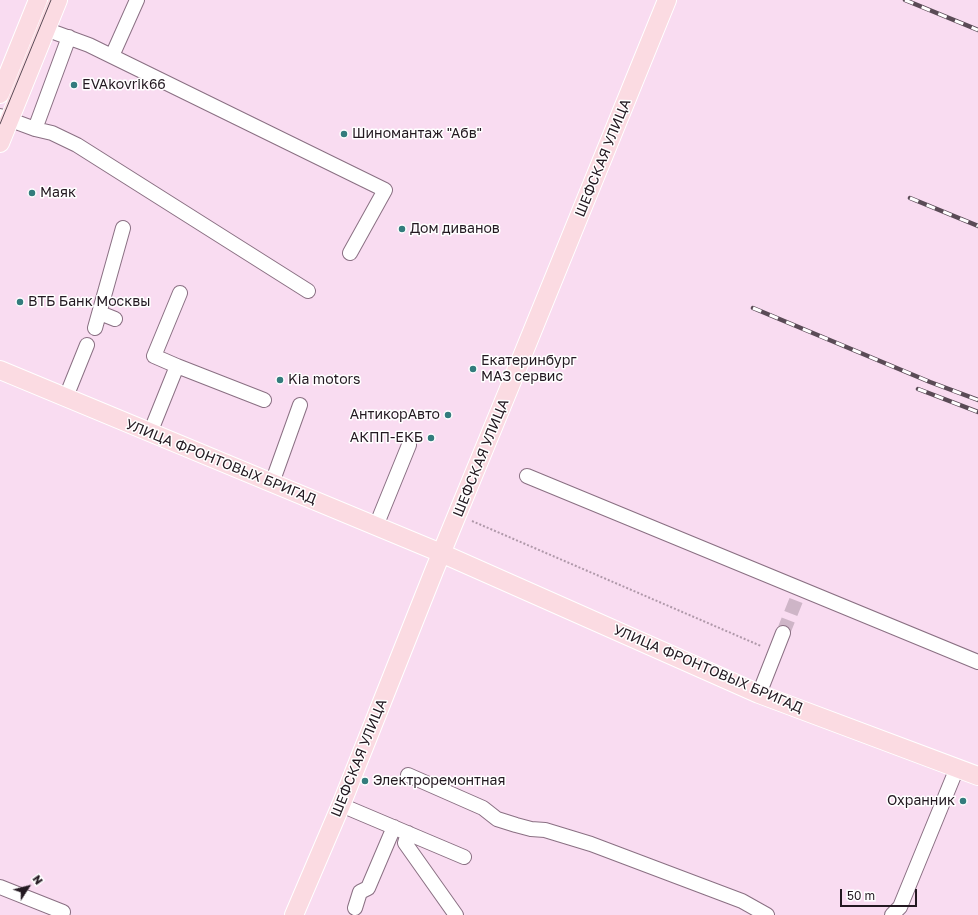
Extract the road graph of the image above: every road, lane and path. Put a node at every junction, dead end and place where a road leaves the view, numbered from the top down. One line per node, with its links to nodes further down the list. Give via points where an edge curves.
1 (38, 0): 5 (main road)
2 (58, 0): 6 (main road)
3 (137, 0): 8 (lane)
4 (667, 0): 32 (main road, ШЕФСКАЯ УЛИЦА)
5 (29, 23): 6 (lane); 9 (main road)
6 (46, 30): 7 (lane); 10 (main road)
7 (69, 37): 8 (lane); 11 (lane)
8 (112, 56): 14 (lane, via 385,190)
9 (0, 94)
10 (5, 118): 11 (lane); 12 (main road)
11 (35, 129): 15 (lane, via 52,133 77,145)
12 (0, 143)
13 (123, 228): 17 (lane)
14 (350, 253)
15 (308, 291)
16 (180, 293): 21 (lane, via 154,356)
17 (100, 313): 18 (lane); 19 (lane)
18 (115, 319)
19 (95, 328)
20 (87, 345): 23 (lane)
21 (177, 366): 24 (lane); 26 (lane)
22 (0, 370): 23 (main road, УЛИЦА ФРОНТОВЫХ БРИГАД)
23 (66, 397): 26 (main road, УЛИЦА ФРОНТОВЫХ БРИГАД)
24 (264, 400)
25 (300, 405): 29 (lane)
26 (150, 433): 29 (main road, УЛИЦА ФРОНТОВЫХ БРИГАД)
27 (409, 445): 31 (lane)
28 (527, 476): 35 (lane, via 799,593)
29 (272, 483): 31 (main road, УЛИЦА ФРОНТОВЫХ БРИГАД)
30 (472, 521): 34 (path)
31 (376, 526): 32 (main road, УЛИЦА ФРОНТОВЫХ БРИГАД)
32 (442, 553): 36 (main road, УЛИЦА ФРОНТОВЫХ БРИГАД); 40 (main road, ШЕФСКАЯ УЛИЦА)
33 (783, 633): 36 (lane)
34 (761, 646)
35 (978, 662)
36 (759, 694): 37 (main road, УЛИЦА ФРОНТОВЫХ БРИГАД)
37 (957, 768): 39 (main road, УЛИЦА ФРОНТОВЫХ БРИГАД); 50 (lane, via 900,907)
38 (408, 775): 49 (lane, via 483,808 497,818 590,844 742,901)
39 (978, 776)
40 (341, 804): 41 (lane); 47 (main road, ШЕФСКАЯ УЛИЦА)
41 (394, 827): 42 (lane); 45 (lane, via 368,888 360,892)
42 (408, 833): 43 (lane); 48 (lane, via 405,843)
43 (464, 857)
44 (0, 887): 46 (lane, via 63,912)
45 (355, 908)
46 (62, 915)
47 (294, 915)
48 (456, 915)
49 (767, 915)
50 (892, 915)

